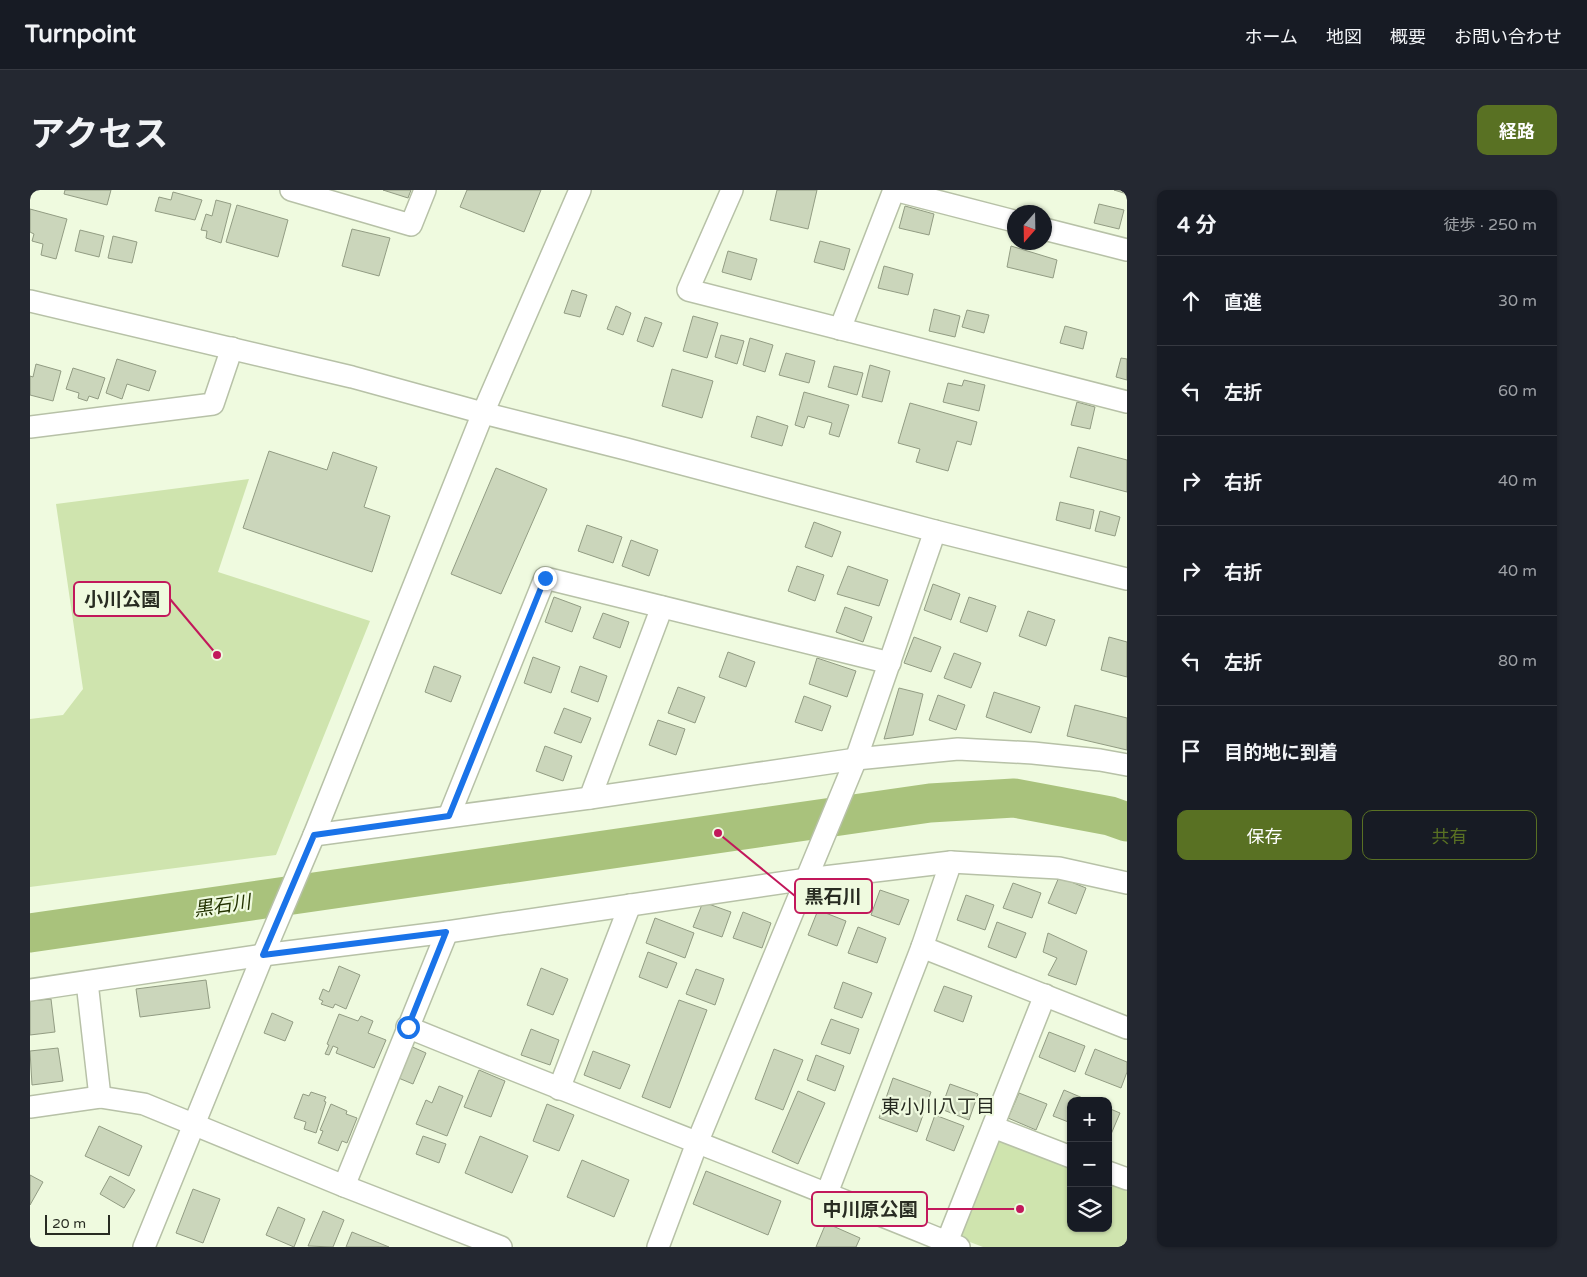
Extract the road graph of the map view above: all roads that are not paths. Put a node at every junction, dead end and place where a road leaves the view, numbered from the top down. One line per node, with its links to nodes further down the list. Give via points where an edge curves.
1 (292, 190): 2 (street, via 411,225)
2 (425, 190)
3 (580, 190): 13 (street)
4 (732, 190): 10 (street, via 688,290)
5 (894, 190): 6 (street); 10 (street)
6 (1007, 219)
7 (1052, 231): 8 (street)
8 (1127, 250)
9 (30, 302): 11 (street)
10 (840, 329): 12 (street)
11 (232, 348): 13 (street); 14 (street, via 213,404)
12 (1127, 402)
13 (484, 413): 15 (street); 23 (street)
14 (30, 427)
15 (935, 531): 16 (street); 18 (street)
16 (1127, 579)
17 (662, 607): 18 (street); 21 (street); 22 (street, via 545,578)
18 (890, 663): 19 (street)
19 (856, 759): 20 (street, via 958,749 1033,753); 21 (street); 25 (street)
20 (1127, 765)
21 (590, 798): 22 (street)
22 (449, 816): 23 (street)
23 (314, 835): 29 (street)
24 (951, 862): 25 (street); 26 (street, via 1059,868); 30 (street)
25 (809, 873): 27 (street); 41 (street)
26 (1127, 882)
27 (630, 905): 28 (street); 36 (street)
28 (446, 932): 29 (street); 34 (street)
29 (266, 947): 31 (street); 39 (street)
30 (922, 947): 33 (street); 46 (street)
31 (87, 982): 32 (street); 37 (street)
32 (30, 990)
33 (1045, 995): 35 (street); 40 (street)
34 (408, 1027): 36 (street); 45 (street)
35 (1127, 1028)
36 (559, 1089): 41 (street)
37 (100, 1097): 38 (street); 39 (street, via 144,1104)
38 (30, 1107)
39 (194, 1126): 45 (street); 48 (street)
40 (993, 1127): 42 (street); 47 (street)
41 (697, 1143): 46 (street); 50 (street)
42 (1067, 1155)
43 (1112, 1173): 44 (street)
44 (1127, 1179)
45 (344, 1186): 49 (street)
46 (827, 1193): 47 (street)
47 (953, 1245)
48 (144, 1247)
49 (500, 1247)
50 (658, 1247)

